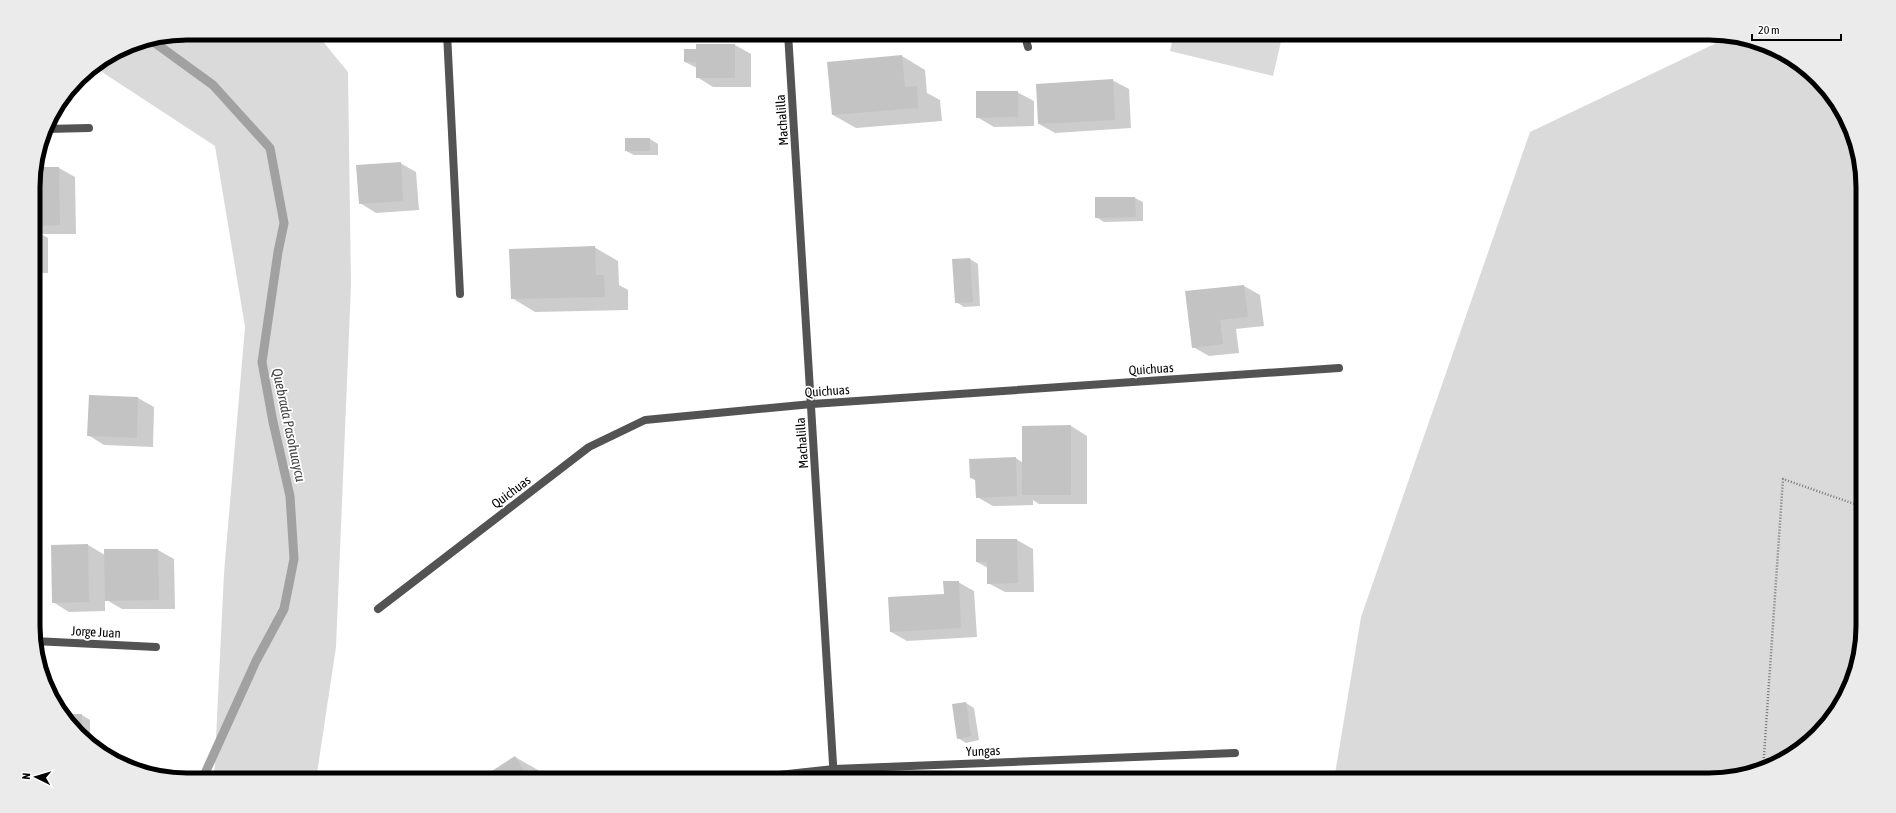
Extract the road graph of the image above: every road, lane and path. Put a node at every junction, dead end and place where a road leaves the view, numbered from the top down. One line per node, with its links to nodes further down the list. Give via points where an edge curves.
1 (447, 40): 7 (street)
2 (788, 40): 9 (street, Machalilla)
3 (1026, 40): 4 (street)
4 (1028, 47)
5 (89, 128): 6 (street)
6 (52, 129)
7 (460, 294)
8 (1339, 368): 9 (street, Quichuas)
9 (812, 404): 11 (street, Quichuas, via 645,420 589,448); 16 (street, Machalilla)
10 (1856, 505): 15 (path, via 1783,479)
11 (378, 609)
12 (41, 641): 13 (street, Jorge Juan)
13 (156, 647)
14 (1235, 753): 16 (street, Yungas)
15 (1763, 763)
16 (834, 769): 17 (street, Yungas); 18 (street, Machalilla)
17 (797, 773)
18 (834, 773)

